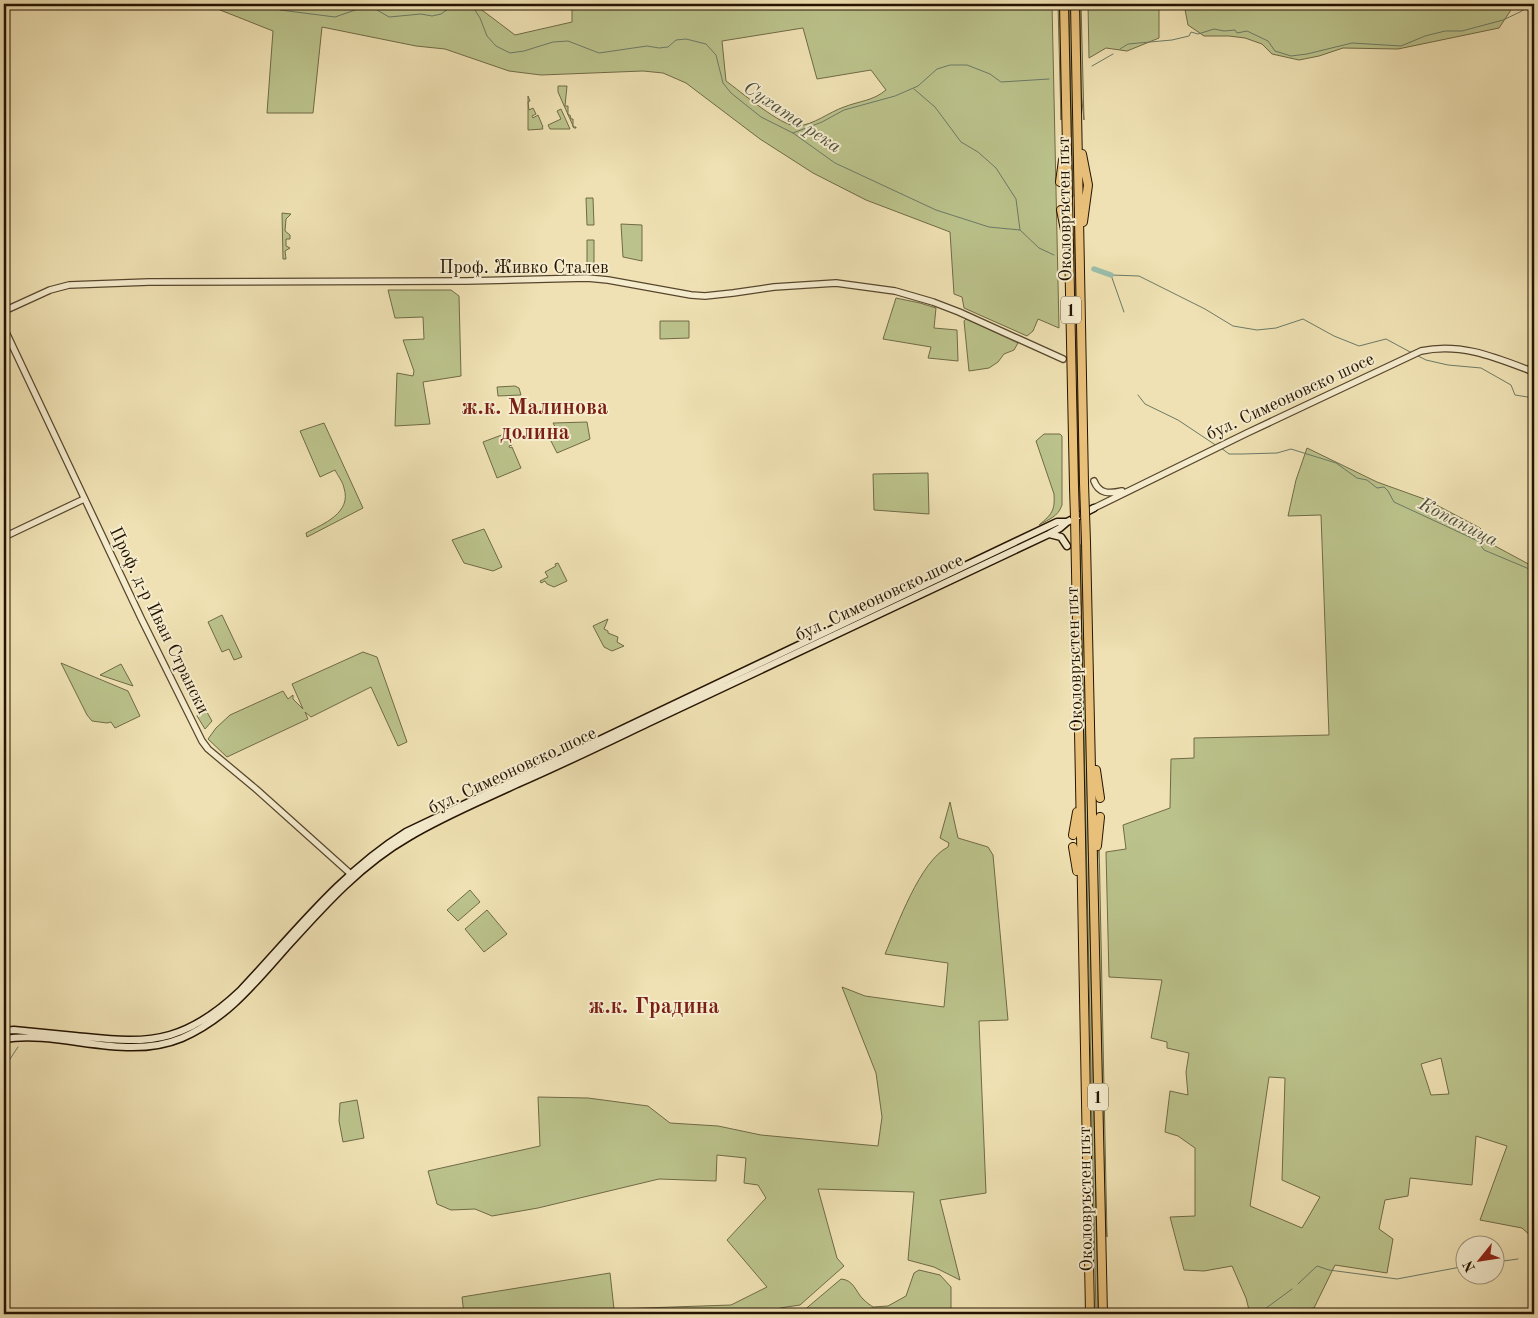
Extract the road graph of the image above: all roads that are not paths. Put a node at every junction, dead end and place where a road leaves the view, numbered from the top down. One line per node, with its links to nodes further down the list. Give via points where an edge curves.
1 (1064, 4): 3 (highway, Околовръстен път / 1)
2 (1075, 4): 19 (highway, Околовръстен път / 1, bridge)
3 (1066, 133): 4 (highway); 6 (highway, Околовръстен път / 1)
4 (1060, 182)
5 (1061, 210): 6 (highway)
6 (1069, 248): 18 (highway, Околовръстен път / 1, bridge, via 1074,487)
7 (4, 311): 9 (street, Проф. Живко Сталев, via 50,290 69,286 149,282 587,278 705,296 836,283 895,291 933,302)
8 (4, 328): 13 (street, Проф. д-р Иван Странски)
9 (1063, 359)
10 (1534, 372): 12 (street, бул. Симеоновско шосе, via 1469,350 1436,348 1421,351)
11 (1094, 481): 12 (street, via 1097,488 1108,493)
12 (1138, 486): 14 (street, бул. Симеоновско шосе)
13 (84, 499): 17 (street); 25 (street, Проф. д-р Иван Странски, via 202,741)
14 (1094, 508): 15 (main road, бул. Симеоновско шосе)
15 (1067, 522): 16 (main road, бул. Симеоновско шосе); 25 (main road, бул. Симеоновско шосе, via 1058,522 1015,542 436,816 396,838)
16 (1049, 534): 18 (main road, via 1061,537); 25 (main road, бул. Симеоновско шосе, via 445,818 408,837)
17 (4, 537)
18 (1071, 546): 20 (highway, Околовръстен път / 1)
19 (1091, 743): 21 (highway); 26 (highway, Околовръстен път / 1)
20 (1080, 795): 23 (highway); 27 (highway, Околовръстен път / 1)
21 (1100, 798)
22 (1100, 817): 26 (highway)
23 (1073, 835)
24 (1073, 847): 27 (highway)
25 (352, 875): 28 (main road, бул. Симеоновско шосе, via 231,999 206,1019 178,1032 161,1037 113,1040); 29 (main road, бул. Симеоновско шосе, via 236,1003 211,1022 181,1038 163,1044 126,1047 46,1038)
26 (1093, 881): 31 (highway, Околовръстен път / 1)
27 (1082, 895): 30 (highway, Околовръстен път / 1)
28 (4, 1031)
29 (4, 1039)
30 (1090, 1314)
31 (1103, 1314)

